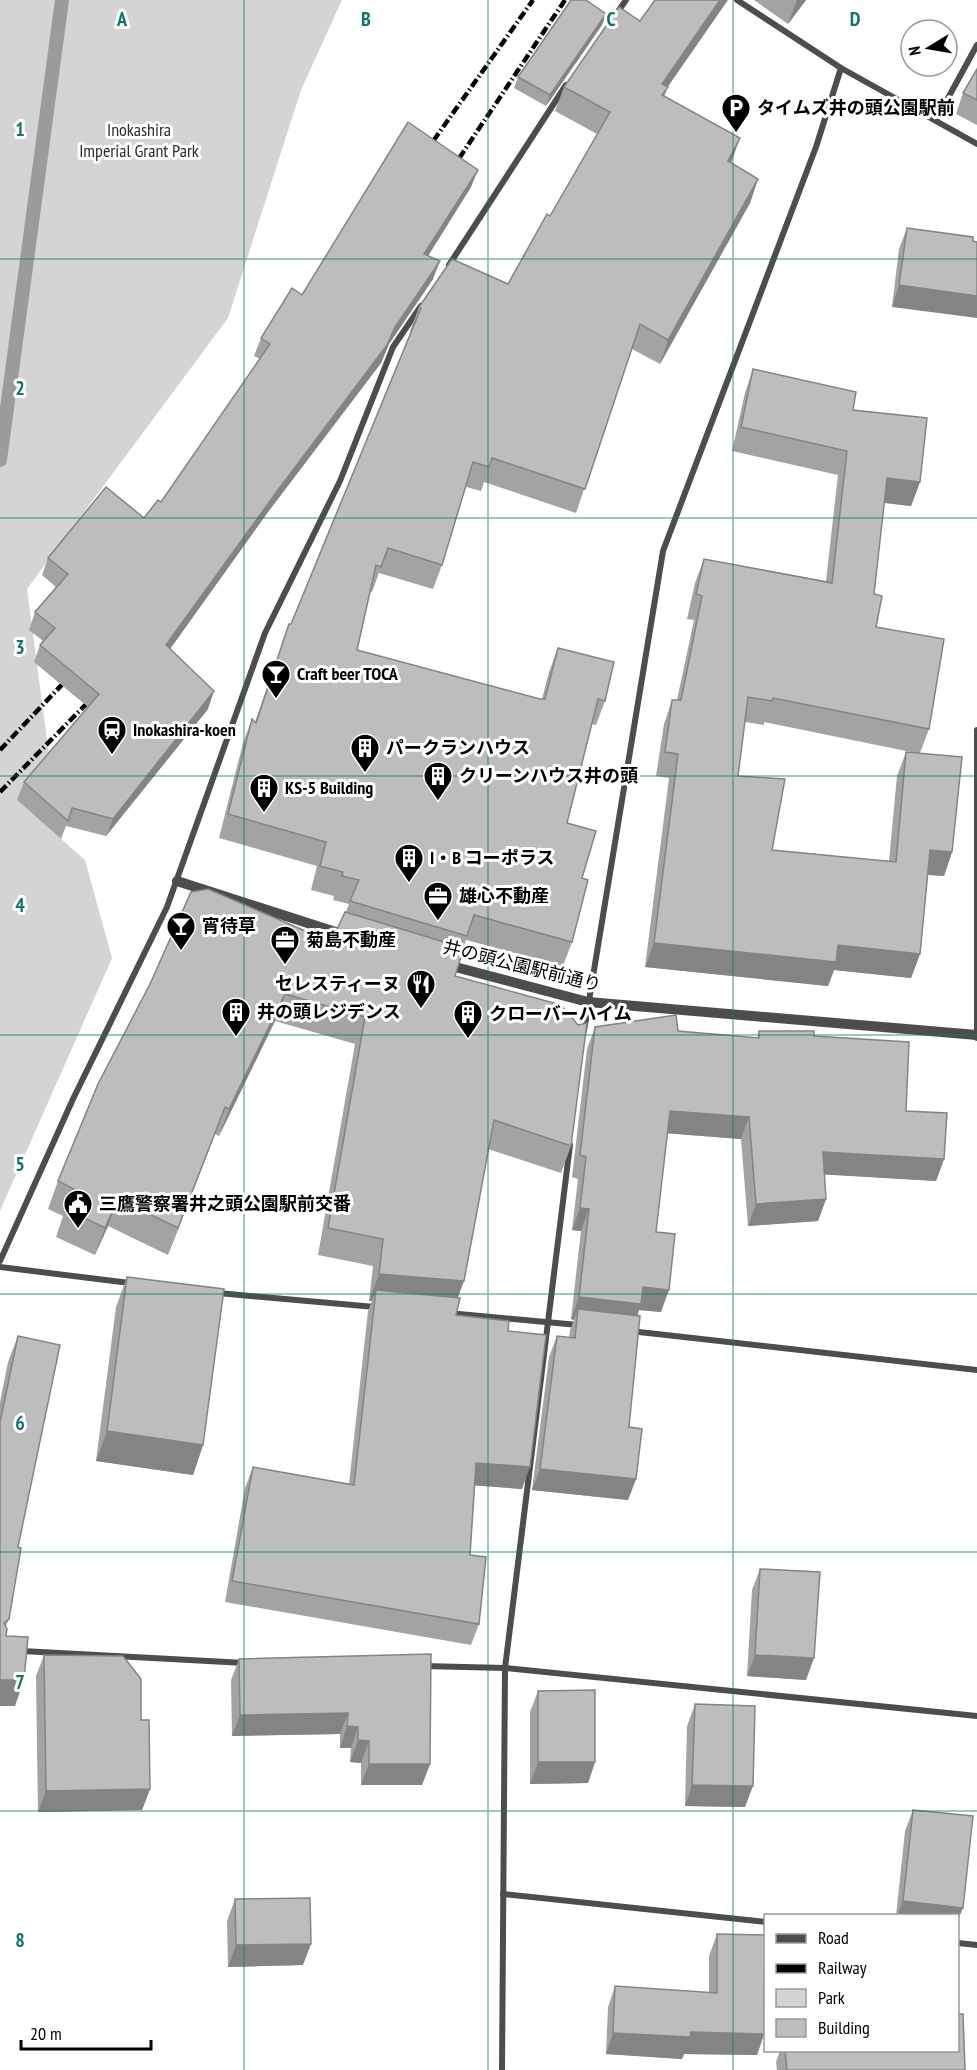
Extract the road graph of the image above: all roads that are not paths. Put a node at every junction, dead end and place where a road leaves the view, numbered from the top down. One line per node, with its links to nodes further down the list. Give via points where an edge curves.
1 (626, 0): 3 (street)
2 (737, 0): 5 (street)
3 (613, 18)
4 (977, 45): 7 (street)
5 (841, 68): 7 (street); 16 (street, via 816,147 663,551)
6 (568, 82): 9 (street)
7 (936, 120): 8 (street)
8 (977, 144)
9 (445, 271)
10 (426, 300): 13 (street, via 393,347 340,481 265,633)
11 (977, 729): 12 (street)
12 (976, 806): 17 (street)
13 (177, 881): 14 (street); 20 (street)
14 (355, 938)
15 (434, 961): 16 (street, 井の頭公園駅前通り)
16 (588, 1002): 17 (street, 井の頭公園駅前通り); 18 (street)
17 (977, 1036)
18 (583, 1038)
19 (572, 1133): 26 (street)
20 (0, 1261)
21 (0, 1267): 22 (street)
22 (143, 1285)
23 (211, 1292): 24 (street)
24 (385, 1308)
25 (443, 1313): 26 (street)
26 (548, 1322): 27 (street); 33 (street)
27 (584, 1326)
28 (620, 1330): 29 (street)
29 (977, 1370)
30 (13, 1650): 31 (street)
31 (248, 1663)
32 (411, 1666): 33 (street)
33 (505, 1668): 34 (street); 35 (street)
34 (977, 1716)
35 (503, 1894): 36 (street); 39 (street)
36 (764, 1922)
37 (959, 1943): 38 (street)
38 (977, 1945)
39 (502, 2070)

